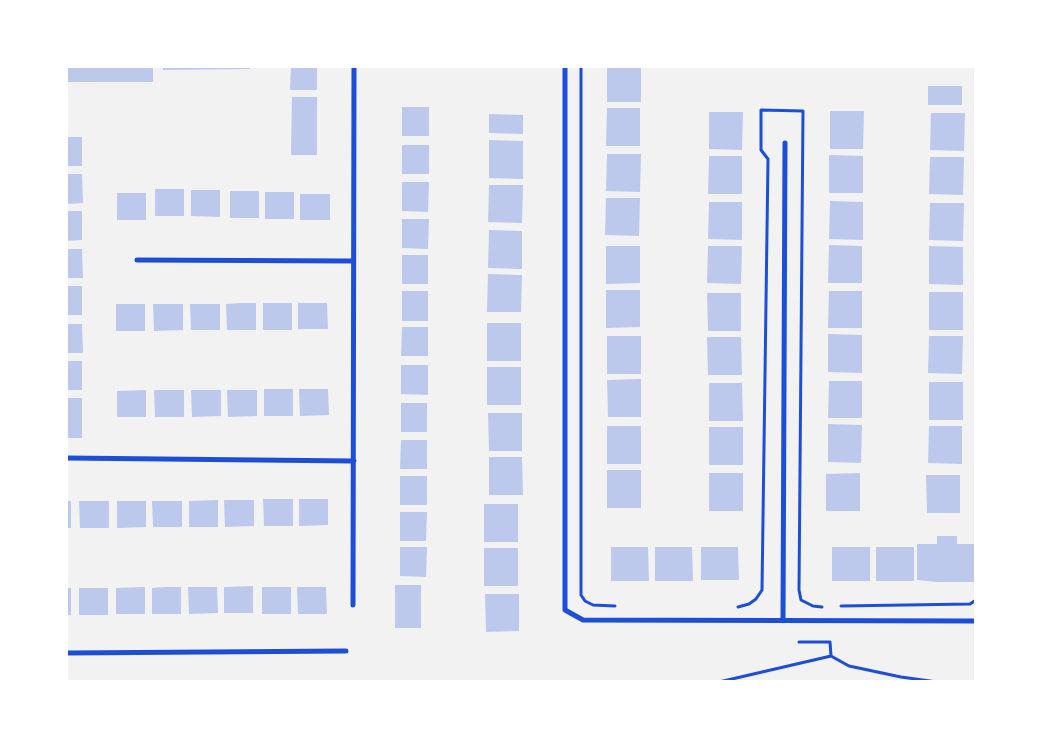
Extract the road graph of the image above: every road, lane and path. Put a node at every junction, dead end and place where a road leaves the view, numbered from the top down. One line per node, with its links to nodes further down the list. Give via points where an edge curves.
1 (354, 66): 6 (street)
2 (565, 66): 15 (street, via 565,610 583,620)
3 (582, 66): 13 (path, via 580,595 593,605)
4 (785, 143): 15 (street)
5 (137, 260): 6 (street)
6 (353, 261): 8 (street)
7 (66, 458): 8 (street)
8 (354, 461): 12 (street)
9 (756, 600): 14 (path)
10 (801, 600): 11 (path, via 822,607 970,604)
11 (976, 600)
12 (353, 605)
13 (622, 606)
14 (735, 608)
15 (783, 621): 16 (street)
16 (976, 621)
17 (799, 642): 20 (path, via 830,642)
18 (346, 651): 19 (street)
19 (66, 652)
20 (831, 656): 21 (path); 22 (path, via 849,666)
21 (719, 682)
22 (937, 682)

